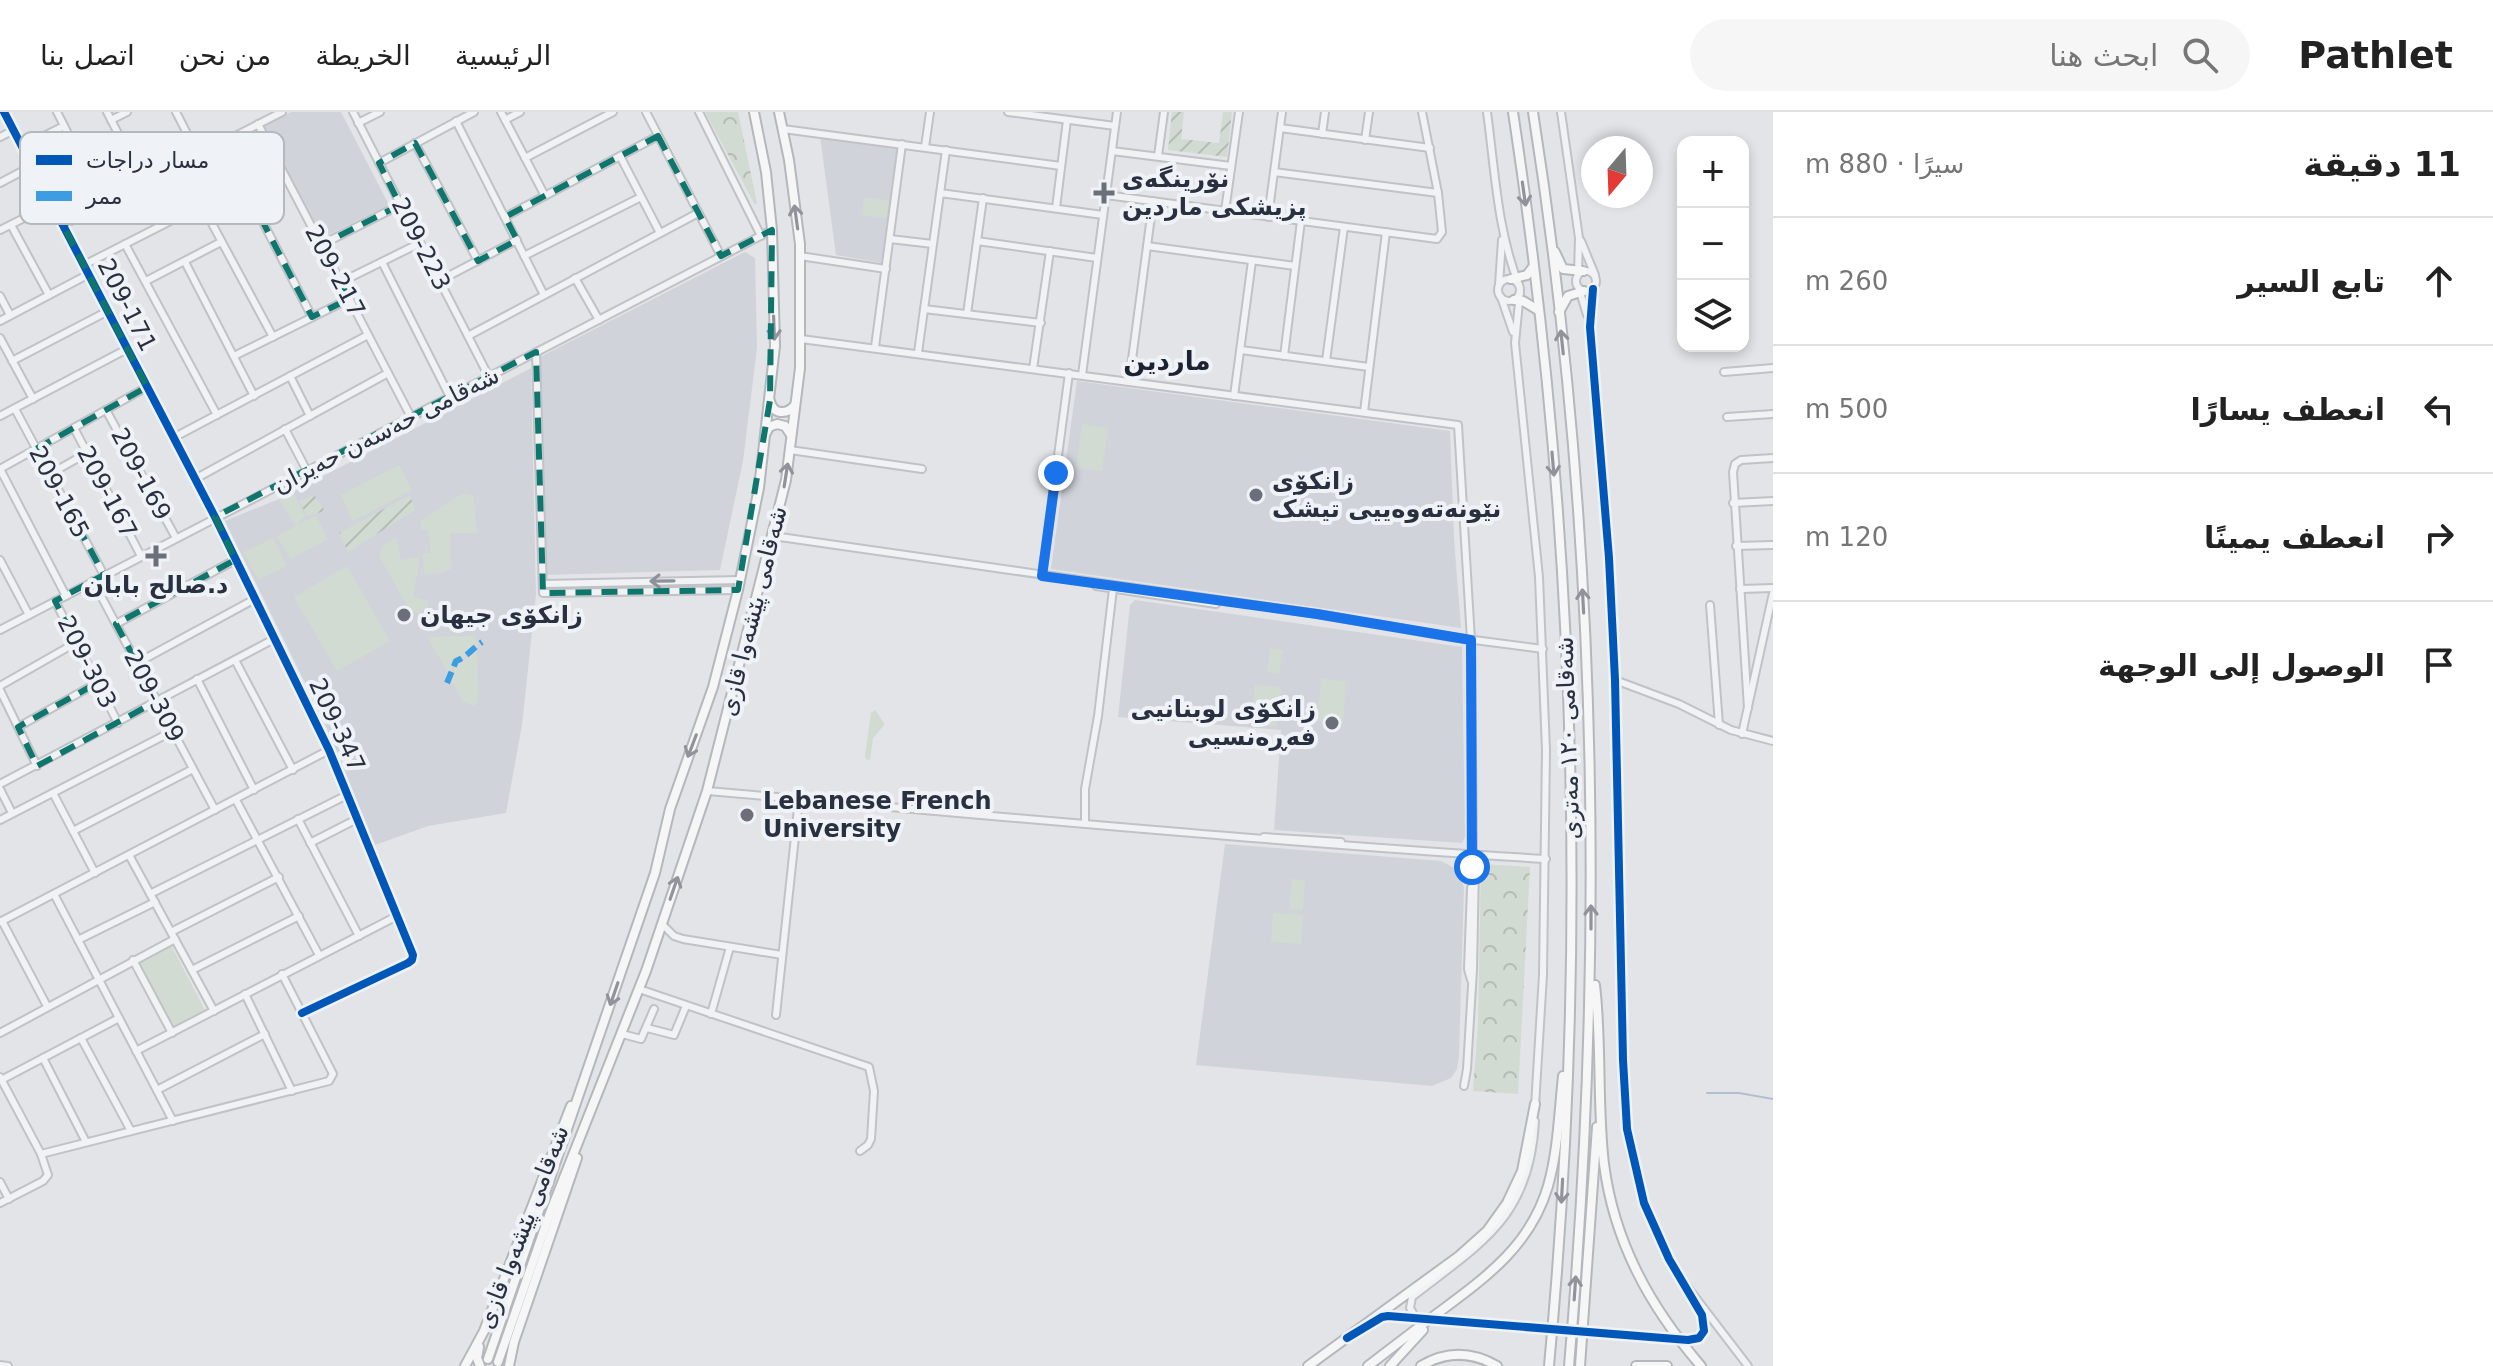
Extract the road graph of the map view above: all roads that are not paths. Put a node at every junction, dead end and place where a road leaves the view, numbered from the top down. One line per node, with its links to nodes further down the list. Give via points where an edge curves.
1 (4, 112): 40 (street, 209-171)
2 (57, 112): 36 (street)
3 (107, 112): 30 (street)
4 (127, 112): 30 (street)
5 (176, 112): 44 (street)
6 (282, 112): 35 (street)
7 (353, 112): 34 (street, 209-223)
8 (380, 112): 34 (street)
9 (474, 112): 33 (street)
10 (501, 112): 31 (street)
11 (520, 112): 31 (street)
12 (613, 112): 60 (street)
13 (699, 112): 95 (street)
14 (754, 112): 92 (highway, شەقامی پێشەوا قازی)
15 (779, 112): 39 (highway, شەقامی پێشەوا قازی)
16 (930, 112): 54 (street)
17 (1008, 112): 32 (street)
18 (1117, 112): 37 (street)
19 (1164, 112): 59 (street)
20 (1239, 112): 63 (street)
21 (1282, 112): 38 (street)
22 (1325, 112): 47 (street)
23 (1369, 112): 50 (street)
24 (1422, 112): 55 (street)
25 (1487, 112): 90 (street)
26 (1513, 112): 118 (highway, شەقامی ١٢٠ مەتری, one-way to 118)
27 (1533, 112): 96 (highway, شەقامی ١٢٠ مەتری)
28 (1561, 112): 97 (street)
29 (648, 113): 48 (street)
30 (111, 120): 43 (street)
31 (505, 120): 60 (street)
32 (1067, 120): 37 (street); 62 (street)
33 (456, 121): 52 (street); 80 (street)
34 (358, 123): 61 (street, 209-223)
35 (258, 124): 45 (street); 46 (street, 209-217)
36 (64, 126): 41 (street); 42 (street)
37 (1115, 126): 57 (street)
38 (1280, 128): 47 (street); 65 (street)
39 (783, 129): 53 (street); 110 (highway, شەقامی پێشەوا قازی, one-way to 39)
40 (14, 130): 49 (street); 51 (street, 209-171)
41 (52, 132)
42 (67, 132)
43 (117, 132)
44 (186, 132)
45 (243, 132)
46 (262, 132)
47 (1322, 134): 50 (street)
48 (658, 136): 58 (street); 78 (street)
49 (0, 137)
50 (1365, 140): 55 (street)
51 (20, 143)
52 (415, 143): 61 (street); 112 (street)
53 (902, 144): 54 (street); 98 (street)
54 (925, 147): 56 (street)
55 (1430, 148): 69 (street)
56 (946, 150): 62 (street); 68 (street)
57 (1112, 151): 59 (street); 70 (street)
58 (620, 156): 71 (street); 72 (street)
59 (1158, 156): 63 (street)
60 (525, 158): 71 (street)
61 (379, 163): 75 (street, 209-223)
62 (1061, 166): 76 (street)
63 (1231, 166): 77 (street)
64 (20, 172): 67 (street)
65 (1274, 172): 69 (street); 81 (street)
66 (284, 174): 105 (street, 209-217)
67 (0, 183)
68 (940, 193): 73 (street); 104 (street)
69 (1438, 193): 93 (street, via 1439,238)
70 (1106, 195): 74 (street); 79 (street)
71 (545, 196): 80 (street)
72 (641, 197): 94 (street); 108 (street)
73 (983, 198): 76 (street); 100 (street)
74 (1153, 201): 77 (street); 106 (street)
75 (400, 205): 102 (street, 209-223); 105 (street)
76 (1056, 208): 79 (street)
77 (1225, 211): 81 (street)
78 (698, 213): 94 (street); 109 (street)
79 (1103, 215): 111 (street)
80 (505, 217): 99 (street)
81 (1268, 217): 83 (street)
82 (20, 220): 87 (street)
83 (1301, 221): 89 (street); 117 (street)
84 (164, 224): 103 (street)
85 (212, 224): 101 (street)
86 (264, 224): 141 (street)
87 (11, 225): 91 (street); 130 (street)
88 (63, 225): 116 (street, 209-171)
89 (1344, 227): 93 (street); 160 (street)
90 (1502, 228): 127 (street); 128 (street)
91 (0, 230)
92 (772, 230): 95 (street, شەقامی حەسەن حەیران); 177 (highway, شەقامی پێشەوا قازی, one-way to 177, via 775,346)
93 (1386, 232): 161 (street)
94 (660, 233): 123 (street)
95 (761, 236): 109 (street, شەقامی حەسەن حەیران)
96 (1550, 238): 120 (highway, via 1561,267); 138 (highway, شەقامی ١٢٠ مەتری)
97 (1579, 238): 120 (street); 122 (street)
98 (890, 239): 104 (street); 119 (street)
99 (517, 240): 108 (street); 112 (street)
100 (977, 241): 107 (street); 139 (street)
101 (221, 242): 114 (street); 148 (street)
102 (420, 243): 115 (street); 125 (street, 209-223)
103 (125, 244): 116 (street); 124 (street)
104 (933, 244): 135 (street)
105 (321, 245): 126 (street, 209-217)
106 (1147, 246): 113 (street); 170 (street)
107 (1050, 251): 111 (street); 144 (street)
108 (524, 256): 131 (street)
109 (721, 256): 142 (street, شەقامی حەسەن حەیران)
110 (800, 256): 119 (street); 150 (highway, شەقامی پێشەوا قازی)
111 (1097, 258): 167 (street)
112 (478, 261): 125 (street)
113 (1252, 261): 117 (street); 154 (street)
114 (185, 262): 124 (street); 157 (street)
115 (382, 262): 126 (street); 174 (street)
116 (84, 265): 121 (street, 209-171)
117 (1295, 266): 158 (street)
118 (1534, 267): 128 (highway); 136 (highway, شەقامی ١٢٠ مەتری)
119 (886, 269): 152 (street)
120 (1580, 272): 122 (street); 129 (street, via 1575,281)
121 (89, 274): 130 (street); 137 (street, 209-171)
122 (1595, 275): 129 (street, via 1596,284)
123 (575, 278): 131 (street); 142 (street)
124 (146, 281): 182 (street)
125 (439, 281): 147 (street, 209-223)
126 (341, 282): 134 (street, 209-217)
127 (1499, 286): 128 (street, via 1504,280); 133 (street)
128 (1516, 289): 133 (street, via 1507,300); 136 (highway); 151 (street)
129 (1583, 290): 138 (highway, via 1568,296); 145 (street); 145 (street)
130 (49, 295): 140 (street)
131 (544, 295): 147 (street)
132 (0, 296): 140 (street)
133 (1501, 296): 151 (street)
134 (349, 299): 141 (street); 146 (street, 209-217)
135 (924, 309): 139 (street); 156 (street)
136 (1538, 310): 294 (highway, شەقامی ١٢٠ مەتری, one-way to 294, via 1564,608 1571,805)
137 (108, 311): 153 (street, 209-171); 159 (street)
138 (1559, 313): 287 (highway, شەقامی ١٢٠ مەتری, one-way to 138, via 1585,629)
139 (967, 314): 144 (street)
140 (10, 315): 143 (street)
141 (312, 317): 148 (street)
142 (599, 320): 155 (street, شەقامی حەسەن حەیران)
143 (0, 321)
144 (1041, 323): 163 (street)
145 (1590, 327): 238 (street)
146 (368, 335): 165 (street, 209-217); 168 (street)
147 (468, 336): 169 (street, 209-223)
148 (273, 337): 157 (street)
149 (0, 338): 159 (street)
150 (801, 339): 152 (street); 175 (highway, شەقامی پێشەوا قازی)
151 (1515, 343): 234 (street)
152 (875, 347): 156 (street)
153 (127, 349): 171 (street, 209-171); 176 (street)
154 (1241, 350): 158 (street); 173 (street)
155 (536, 352): 169 (street, شەقامی حەسەن حەیران); 217 (street)
156 (918, 353): 163 (street)
157 (234, 356): 172 (street)
158 (1284, 356): 160 (street)
159 (12, 361): 176 (street)
160 (1326, 361): 161 (street)
161 (1369, 367): 180 (street)
162 (1773, 368): 164 (street)
163 (1033, 369): 166 (street)
164 (1724, 372)
165 (388, 373): 184 (street); 185 (street, 209-217)
166 (1069, 373): 167 (street); 214 (street)
167 (1082, 375): 170 (street)
168 (290, 376): 172 (street); 184 (street)
169 (489, 377): 174 (street, شەقامی حەسەن حەیران)
170 (1129, 382): 173 (street)
171 (147, 387): 179 (street); 190 (street, 209-171)
172 (254, 396): 182 (street)
173 (1234, 396): 180 (street)
174 (450, 397): 185 (street, شەقامی حەسەن حەیران)
175 (797, 398): 177 (highway, via 785,412 773,409); 191 (highway, شەقامی پێشەوا قازی)
176 (33, 399): 178 (street)
177 (770, 400): 189 (highway, شەقامی پێشەوا قازی)
178 (15, 409): 183 (street); 192 (street, 209-165)
179 (106, 410): 187 (street); 205 (street, 209-169)
180 (1364, 412): 206 (street, via 1458,425)
181 (1773, 414): 186 (street)
182 (217, 415): 190 (street)
183 (0, 416)
184 (310, 416): 188 (street)
185 (411, 417): 197 (street, شەقامی حەسەن حەیران)
186 (1727, 417)
187 (74, 428): 192 (street); 193 (street, 209-167)
188 (285, 429): 197 (street); 199 (street)
189 (765, 435): 191 (highway, via 769,427 781,425 788,429); 218 (highway, شەقامی پێشەوا قازی)
190 (173, 438): 199 (street, 209-171)
191 (790, 445): 196 (street); 204 (highway, شەقامی پێشەوا قازی, one-way to 191)
192 (36, 449): 195 (street); 198 (street, 209-165)
193 (87, 453): 198 (street); 209 (street, 209-167)
194 (1773, 458): 201 (street, via 1735,464)
195 (0, 469): 222 (street)
196 (922, 469)
197 (307, 471): 202 (street, شەقامی حەسەن حەیران)
198 (50, 474): 212 (street, 209-165)
199 (195, 479): 202 (street, 209-171)
200 (1773, 501): 201 (street)
201 (1733, 503): 208 (street)
202 (215, 517): 205 (street, شەقامی حەسەن حەیران); 211 (street, 209-347)
203 (1454, 532): 206 (street)
204 (773, 536): 214 (street); 255 (highway, شەقامی پێشەوا قازی)
205 (176, 538): 209 (street, شەقامی حەسەن حەیران)
206 (1464, 538): 232 (street)
207 (1773, 545): 208 (street)
208 (1736, 546): 220 (street)
209 (141, 556): 212 (street, شەقامی حەسەن حەیران)
210 (0, 560): 213 (street)
211 (235, 560): 223 (street, 209-347); 228 (street)
212 (104, 575): 216 (street, شەقامی حەسەن حەیران)
213 (8, 576): 215 (street); 226 (street)
214 (1042, 576): 219 (street); 227 (street)
215 (0, 580)
216 (93, 581): 222 (street, شەقامی حەسەن حەیران); 228 (street, 209-309)
217 (543, 584): 218 (street, one-way to 217); 218 (street, via 543,593)
218 (739, 585): 314 (highway, شەقامی پێشەوا قازی, one-way to 314, via 655,873)
219 (1113, 589): 227 (street); 265 (street, via 1085,789)
220 (1740, 589): 221 (street); 242 (street)
221 (1773, 590): 229 (street)
222 (66, 596): 224 (street, شەقامی حەسەن حەیران)
223 (255, 599): 231 (street, 209-347); 236 (street)
224 (55, 601): 226 (street, شەقامی حەسەن حەیران); 233 (street, 209-303)
225 (1710, 605): 244 (street)
226 (29, 615): 230 (street, شەقامی حەسەن حەیران)
227 (1329, 618): 232 (street)
228 (116, 624): 236 (street, 209-309)
229 (1770, 624): 242 (street)
230 (0, 630)
231 (274, 639): 235 (street); 249 (street, 209-347)
232 (1471, 640): 234 (street); 270 (street)
233 (77, 642): 239 (street, 209-303); 240 (street)
234 (1543, 649): 271 (street)
235 (235, 660): 237 (street); 252 (street)
236 (137, 663): 241 (street, 209-309)
237 (197, 679): 241 (street); 254 (street)
238 (1615, 680): 244 (street); 327 (street, via 1625,1106 1640,1189)
239 (97, 683): 243 (street, 209-303); 245 (street)
240 (0, 688): 245 (street)
241 (157, 701): 243 (street); 246 (street, 209-309)
242 (1748, 708): 247 (street)
243 (118, 723): 250 (street)
244 (1719, 725): 247 (street)
245 (18, 727): 250 (street)
246 (173, 731): 251 (street, 209-309); 256 (street)
247 (1742, 734): 248 (street)
248 (1773, 741)
249 (329, 750): 252 (street); 257 (street, 209-347)
250 (37, 766): 253 (street)
251 (193, 769): 260 (street, 209-309); 266 (street)
252 (293, 770): 254 (street)
253 (0, 786): 261 (street)
254 (254, 790): 259 (street)
255 (707, 791): 258 (street); 280 (highway, شەقامی پێشەوا قازی, one-way to 255)
256 (53, 793): 261 (street); 266 (street)
257 (347, 795): 262 (street); 263 (street, 209-347)
258 (799, 799): 265 (street); 286 (street)
259 (236, 800): 260 (street); 267 (street)
260 (215, 810): 269 (street)
261 (12, 813): 264 (street)
262 (298, 819): 267 (street); 268 (street)
263 (357, 819): 268 (street); 278 (street, 209-347)
264 (0, 820)
265 (1085, 823): 270 (street)
266 (73, 831): 272 (street)
267 (258, 840): 273 (street); 275 (street)
268 (310, 843): 282 (street)
269 (129, 855): 272 (street); 275 (street)
270 (1471, 857): 271 (street); 313 (street, via 1475,882)
271 (1546, 859): 318 (street)
272 (95, 873): 274 (street)
273 (279, 877): 277 (street); 281 (street)
274 (54, 894): 279 (street); 283 (street)
275 (150, 894): 276 (street)
276 (155, 902): 281 (street); 283 (street)
277 (299, 916): 285 (street); 289 (street)
278 (397, 916): 282 (street); 299 (street, 209-347, via 412,960)
279 (1, 922): 295 (street)
280 (662, 924): 284 (street, via 679,938); 292 (highway, شەقامی پێشەوا قازی)
281 (173, 936): 288 (street); 289 (street)
282 (359, 936): 285 (street)
283 (78, 940): 291 (street)
284 (730, 947): 286 (street); 300 (street)
285 (319, 955): 290 (street)
286 (782, 955): 301 (street)
287 (1591, 955): 311 (highway); 348 (highway, شەقامی ١٢٠ مەتری, one-way to 287, via 1582,1201)
288 (133, 960): 291 (street); 305 (street)
289 (192, 970): 298 (street)
290 (282, 974): 293 (street); 299 (street)
291 (98, 979): 295 (street); 302 (street)
292 (639, 989): 296 (street); 307 (highway, شەقامی پێشەوا قازی)
293 (245, 994): 298 (street); 306 (street)
294 (1570, 1004): 328 (highway, via 1556,1147 1542,1202 1517,1247); 347 (highway, شەقامی ١٢٠ مەتری, one-way to 347)
295 (47, 1006): 304 (street)
296 (686, 1006): 300 (street); 303 (street, via 674,1035)
297 (654, 1009): 303 (street)
298 (214, 1011): 305 (street)
299 (302, 1013): 316 (street, via 333,1074 329,1081)
300 (711, 1014): 322 (street, via 869,1067 875,1097 871,1139)
301 (776, 1015)
302 (119, 1018): 308 (street); 309 (street)
303 (647, 1028): 307 (street, via 641,1039)
304 (0, 1033)
305 (172, 1033): 309 (street)
306 (265, 1034): 315 (street); 316 (street)
307 (622, 1034): 317 (highway, شەقامی پێشەوا قازی)
308 (81, 1038): 310 (street); 320 (street)
309 (136, 1051): 315 (street)
310 (43, 1058): 312 (street); 321 (street)
311 (1599, 1072): 349 (highway); 352 (highway, via 1604,1162 1620,1232 1652,1303)
312 (1, 1079): 323 (street)
313 (1464, 1086)
314 (581, 1087): 332 (highway, شەقامی پێشەوا قازی, via 566,1113); 336 (highway, شەقامی پێشەوا قازی)
315 (157, 1090): 319 (street)
316 (292, 1091): 319 (street)
317 (599, 1093): 338 (highway, شەقامی پێشەوا قازی); 338 (highway, شەقامی پێشەوا قازی, via 550,1213)
318 (1535, 1104): 333 (highway, via 1518,1181 1487,1231); 333 (street, via 1531,1159 1518,1195 1498,1227 1480,1247 1412,1297 1410,1308 1416,1318 1382,1317)
319 (173, 1121): 320 (street)
320 (131, 1131): 321 (street)
321 (86, 1142): 323 (street)
322 (860, 1151)
323 (41, 1154): 325 (street, via 48,1175)
324 (0, 1182): 325 (street)
325 (9, 1199): 326 (street)
326 (0, 1203)
327 (1676, 1271): 335 (street, via 1705,1321 1701,1336); 353 (street)
328 (1463, 1295): 343 (highway); 344 (highway)
329 (1449, 1321): 330 (street)
330 (1541, 1328)
331 (1593, 1332): 334 (street)
332 (482, 1334): 336 (highway, via 477,1356); 340 (highway); 341 (highway, شەقامی پێشەوا قازی)
333 (1347, 1338): 342 (highway)
334 (1668, 1339)
335 (1688, 1340)
336 (484, 1363)
337 (0, 1365): 339 (street)
338 (506, 1365)
339 (8, 1366)
340 (458, 1366)
341 (465, 1366)
342 (1308, 1366)
343 (1368, 1366)
344 (1390, 1366)
345 (1421, 1366): 346 (highway, via 1463,1354)
346 (1497, 1366)
347 (1549, 1366)
348 (1569, 1366)
349 (1580, 1366)
350 (1636, 1366): 351 (highway)
351 (1667, 1366)
352 (1701, 1366)
353 (1748, 1366)

